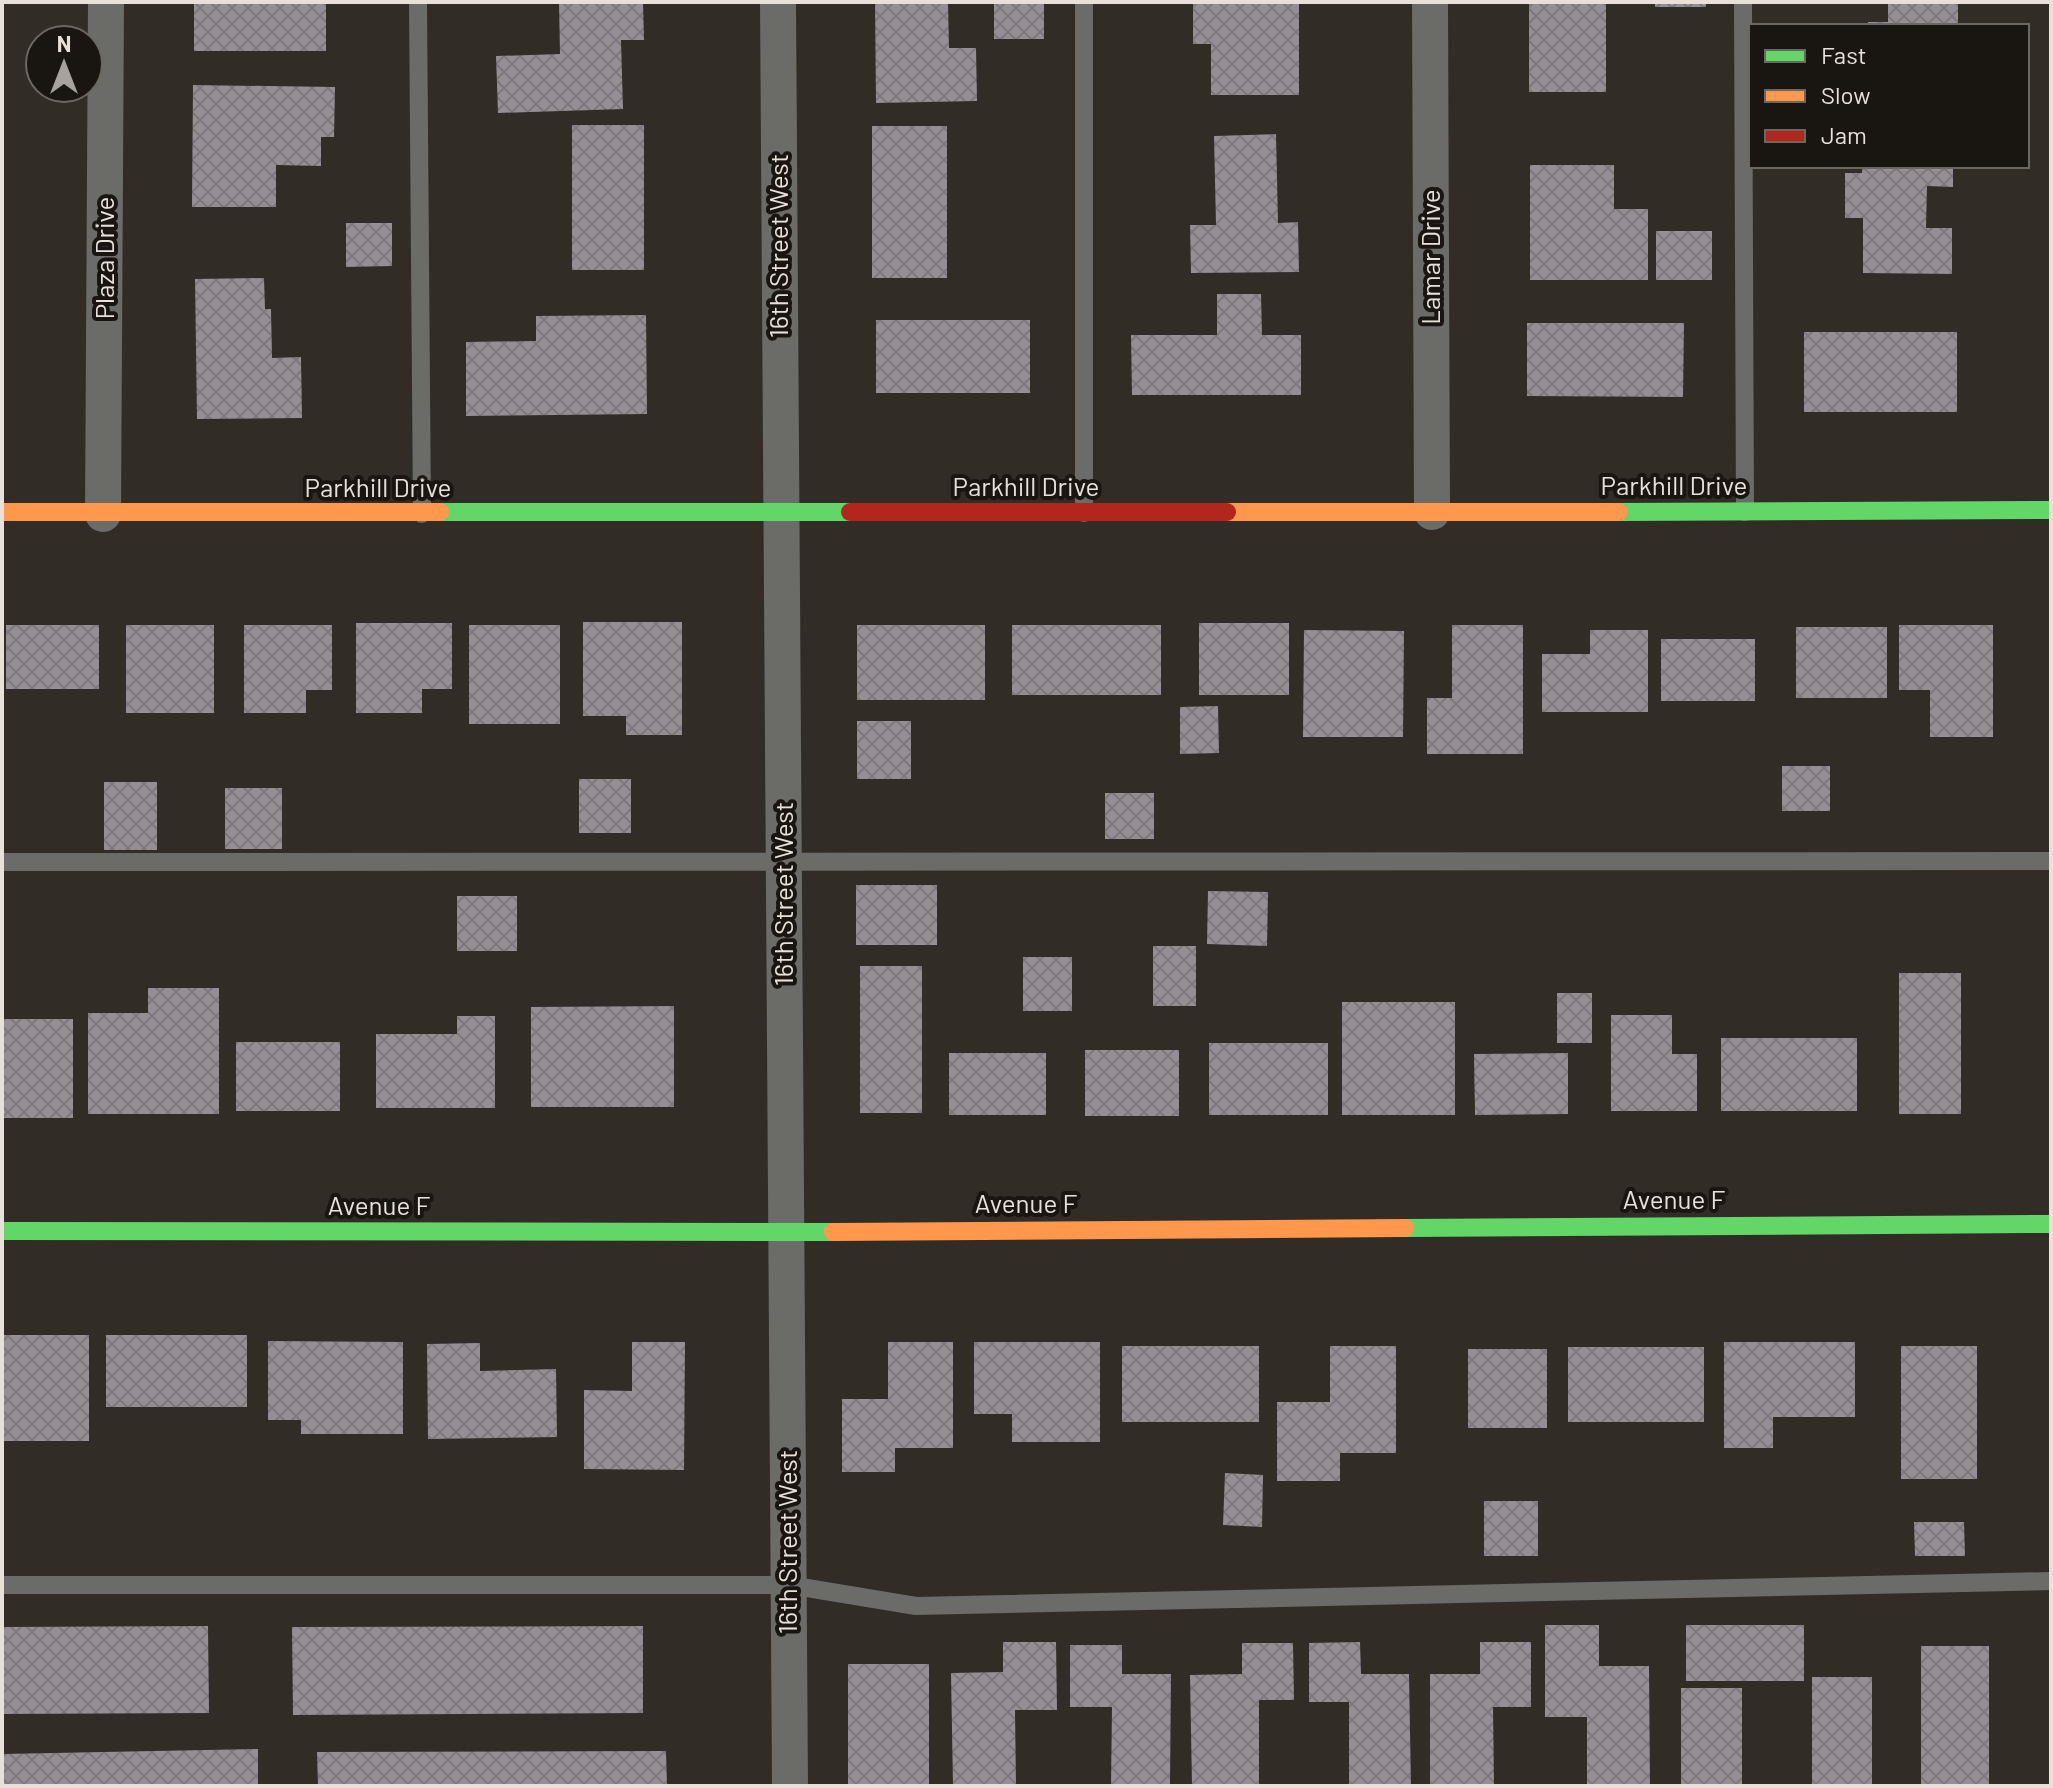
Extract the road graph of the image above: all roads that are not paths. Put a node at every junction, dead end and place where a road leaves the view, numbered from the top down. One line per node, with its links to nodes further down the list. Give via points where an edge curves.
1 (106, 2): 13 (street, Plaza Drive)
2 (418, 2): 14 (lane)
3 (778, 2): 11 (street, 16th Street West)
4 (1084, 2): 12 (lane)
5 (1430, 2): 9 (street, Lamar Drive)
6 (1743, 2): 10 (lane)
7 (2051, 510): 10 (street, Parkhill Drive)
8 (2, 512): 13 (street, Parkhill Drive)
9 (1432, 512): 10 (street, Parkhill Drive); 12 (street, Parkhill Drive)
10 (1745, 512)
11 (781, 513): 12 (street, Parkhill Drive); 14 (street, Parkhill Drive); 17 (street, 16th Street West)
12 (1084, 513)
13 (103, 514): 14 (street, Parkhill Drive)
14 (422, 514)
15 (2051, 861): 17 (lane)
16 (2, 862): 17 (lane)
17 (784, 862): 20 (street, 16th Street West)
18 (2051, 1224): 20 (street, Avenue F)
19 (2, 1231): 20 (street, Avenue F)
20 (786, 1232): 23 (street, 16th Street West)
21 (2051, 1581): 23 (lane, via 916,1606)
22 (2, 1585): 23 (lane)
23 (789, 1585): 24 (street, 16th Street West)
24 (790, 1786)

